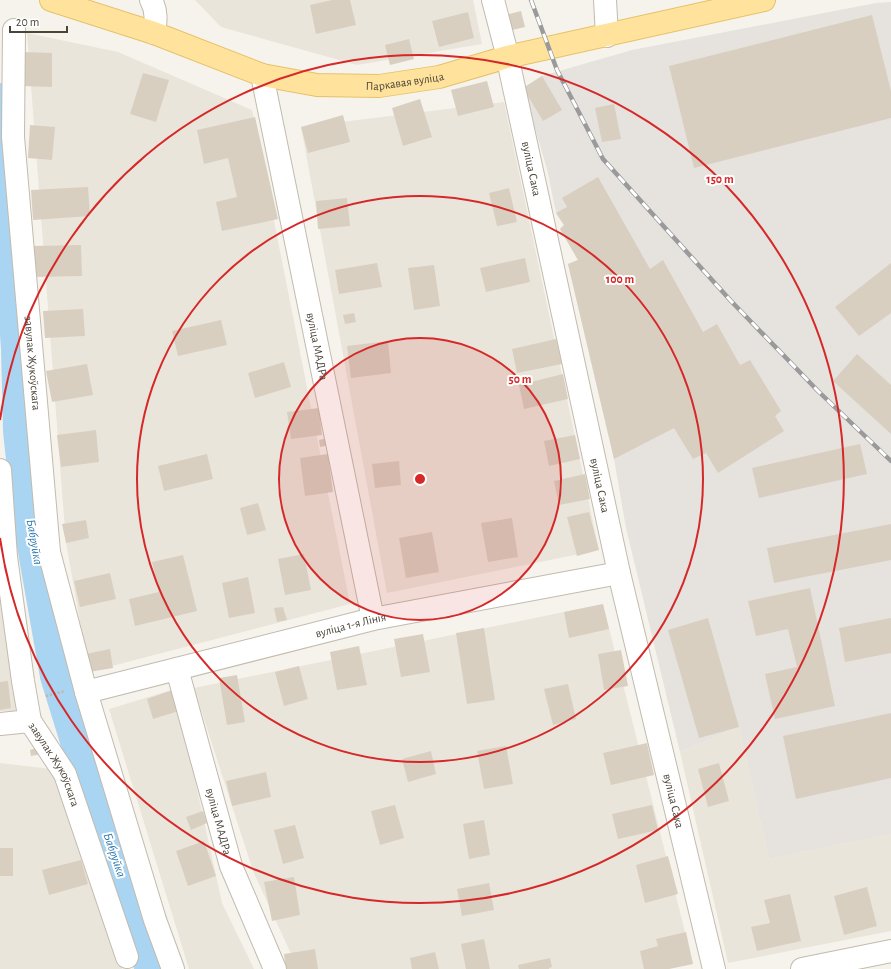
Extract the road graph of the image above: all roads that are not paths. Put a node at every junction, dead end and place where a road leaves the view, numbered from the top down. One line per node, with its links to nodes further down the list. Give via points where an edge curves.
1 (51, 0): 7 (main road, Паркавая вуліца)
2 (151, 0): 7 (street, via 155,8)
3 (493, 0): 9 (street, вуліца Сака)
4 (605, 0): 8 (street)
5 (764, 0): 8 (main road, Паркавая вуліца)
6 (14, 30): 15 (street, завулак Жукоўскага, via 13,137 49,552)
7 (154, 33): 10 (main road, Паркавая вуліца)
8 (607, 36): 9 (main road, Паркавая вуліца)
9 (507, 57): 10 (main road, Паркавая вуліца, via 439,77 379,86 317,85); 12 (street, вуліца Сака)
10 (262, 75): 13 (street, вуліца МАДРа)
11 (0, 470): 16 (street, завулак Жукоўскага, via 6,556)
12 (619, 573): 13 (street, вуліца 1-я Лінія); 22 (street, вуліца Сака)
13 (373, 619): 14 (street, вуліца 1-я Лінія)
14 (176, 669): 15 (street, вуліца 1-я Лінія); 21 (street, вуліца МАДРа, via 232,866)
15 (76, 691): 20 (street, завулак Жукоўскага)
16 (30, 721): 17 (street); 19 (street, завулак Жукоўскага, via 65,774)
17 (0, 724)
18 (891, 951): 23 (street)
19 (127, 957)
20 (173, 969)
21 (275, 969)
22 (714, 969)
23 (802, 969)

